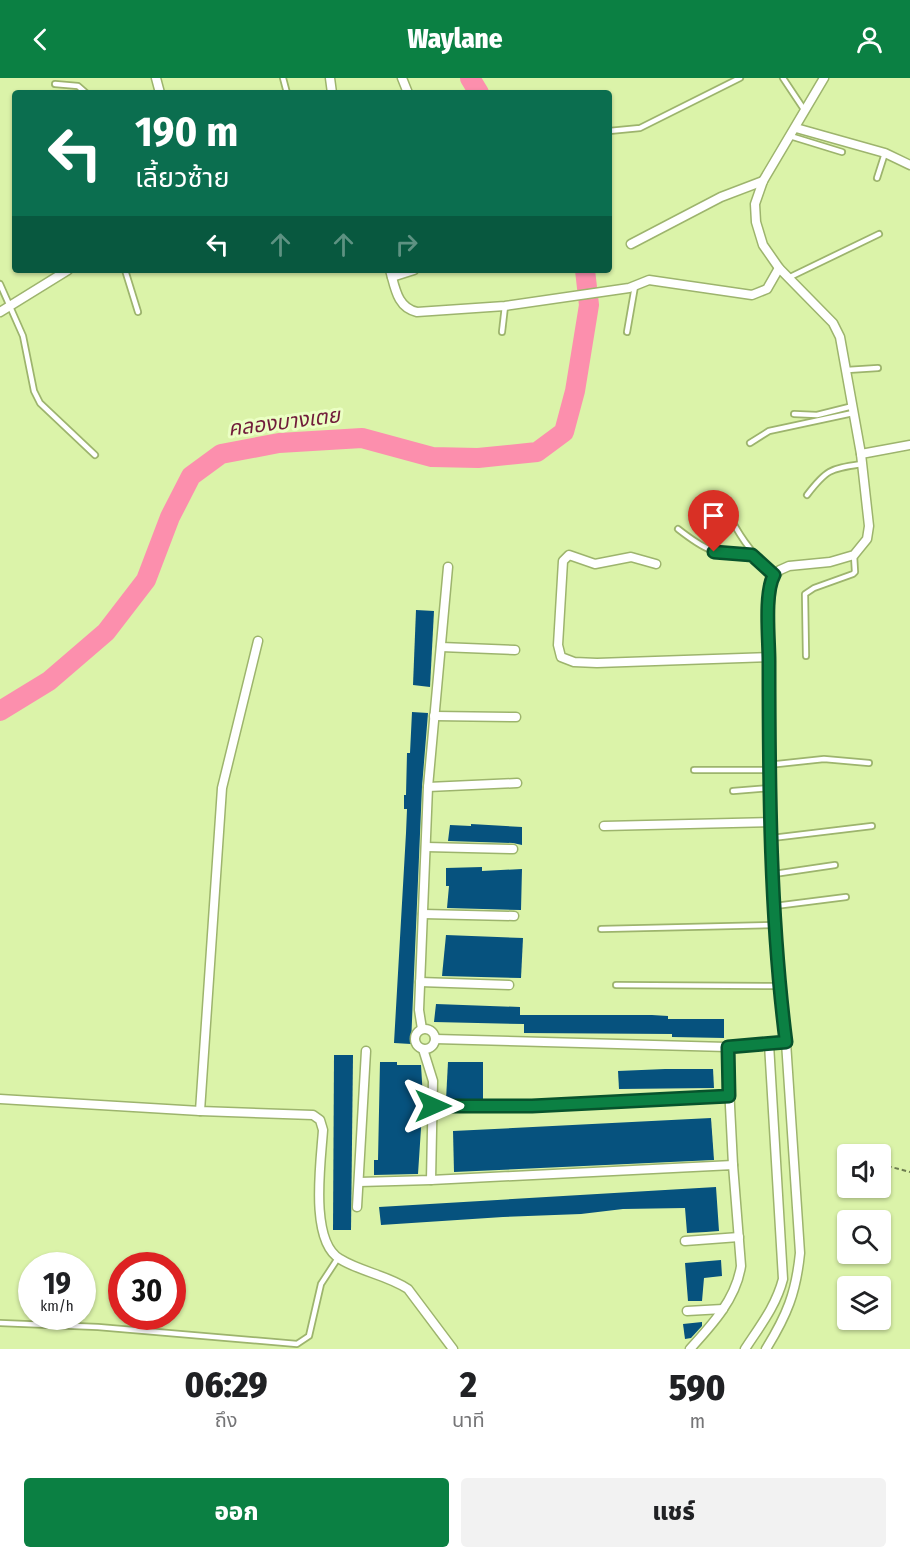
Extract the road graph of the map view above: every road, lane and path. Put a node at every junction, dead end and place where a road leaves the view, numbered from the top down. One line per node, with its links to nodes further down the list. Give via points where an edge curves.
1 (740, 78): 8 (lane, via 640,128)
2 (783, 78): 6 (lane)
3 (824, 78): 6 (street)
4 (56, 84): 5 (lane)
5 (83, 90)
6 (805, 111): 7 (street)
7 (796, 128): 9 (street); 11 (street)
8 (612, 131)
9 (790, 136): 10 (lane); 14 (street)
10 (842, 152)
11 (885, 153): 12 (street); 13 (lane)
12 (910, 165)
13 (877, 178)
14 (763, 181): 16 (street, via 721,197); 17 (street, via 755,204 756,222 763,246)
15 (879, 234): 21 (lane)
16 (631, 244)
17 (778, 268): 21 (street); 23 (street, via 767,289 752,295 654,280 644,280)
18 (63, 273): 24 (street)
19 (127, 273): 27 (lane)
20 (391, 274): 25 (street, via 401,304 408,310)
21 (788, 278): 31 (street, via 838,330)
22 (0, 284): 24 (lane)
23 (635, 286): 25 (street); 29 (lane)
24 (10, 306): 26 (street); 37 (lane, via 23,336 40,403)
25 (505, 306): 28 (lane)
26 (0, 312)
27 (138, 312)
28 (502, 332)
29 (627, 332)
30 (878, 368): 31 (lane)
31 (847, 370): 32 (street)
32 (854, 409): 33 (lane); 34 (lane, via 769,431); 36 (street)
33 (794, 414)
34 (750, 442)
35 (910, 445): 36 (street)
36 (861, 454): 38 (street)
37 (95, 455)
38 (862, 464): 39 (lane, via 826,473); 43 (street, via 869,526 867,539)
39 (807, 495)
40 (723, 504): 42 (lane)
41 (678, 529): 42 (lane, via 714,552)
42 (752, 555): 46 (lane)
43 (854, 555): 46 (street, via 789,566); 50 (lane, via 853,574 806,594)
44 (656, 564): 51 (street, via 632,557 596,564 569,555 563,561 558,645 561,657 597,663)
45 (448, 567): 48 (street)
46 (774, 575): 51 (street, via 768,615)
47 (258, 641): 89 (street, via 222,788)
48 (441, 648): 49 (street); 52 (street)
49 (515, 650)
50 (806, 656)
51 (769, 657): 55 (street)
52 (435, 716): 53 (street); 58 (street)
53 (516, 717)
54 (869, 763): 55 (lane, via 824,759)
55 (768, 767): 56 (lane); 59 (street)
56 (694, 770)
57 (518, 783): 58 (street)
58 (428, 787): 65 (street)
59 (769, 788): 60 (lane); 61 (street)
60 (733, 791)
61 (771, 822): 62 (street); 64 (street)
62 (604, 826)
63 (872, 826): 64 (lane)
64 (772, 838): 68 (street)
65 (426, 847): 66 (street); 71 (street)
66 (513, 849)
67 (835, 865): 68 (lane)
68 (774, 874): 70 (street)
69 (846, 897): 70 (lane)
70 (775, 906): 73 (street)
71 (423, 914): 72 (street); 75 (street)
72 (514, 916)
73 (776, 925): 74 (lane); 78 (street)
74 (601, 929)
75 (420, 982): 76 (street); 79 (street)
76 (509, 985)
77 (616, 985): 78 (lane)
78 (779, 986): 81 (street)
79 (422, 1029): 80 (street, via 431,1031); 84 (street, via 415,1040)
80 (435, 1039): 83 (street); 84 (street, via 432,1047)
81 (786, 1042): 82 (street); 105 (street, via 800,1253 786,1316)
82 (769, 1044): 83 (street); 104 (street, via 783,1279 779,1296)
83 (728, 1047): 86 (street)
84 (423, 1049): 88 (street, via 433,1081)
85 (366, 1051): 94 (street)
86 (729, 1096): 88 (street, via 532,1106); 90 (street)
87 (0, 1099): 89 (street)
88 (433, 1106): 93 (street)
89 (200, 1111): 98 (street, via 313,1115 320,1120 320,1214 324,1240)
90 (733, 1165): 93 (street); 96 (street)
91 (891, 1167): 92 (path)
92 (910, 1172)
93 (431, 1180): 94 (street)
94 (359, 1182): 95 (street)
95 (357, 1207)
96 (739, 1237): 97 (street); 99 (street, via 739,1279)
97 (685, 1241)
98 (338, 1258): 101 (lane, via 321,1284 309,1336 297,1344); 102 (street, via 408,1289)
99 (723, 1309): 100 (street); 103 (street)
100 (687, 1311)
101 (0, 1323)
102 (453, 1349)
103 (690, 1349)
104 (745, 1349)
105 (766, 1349)

